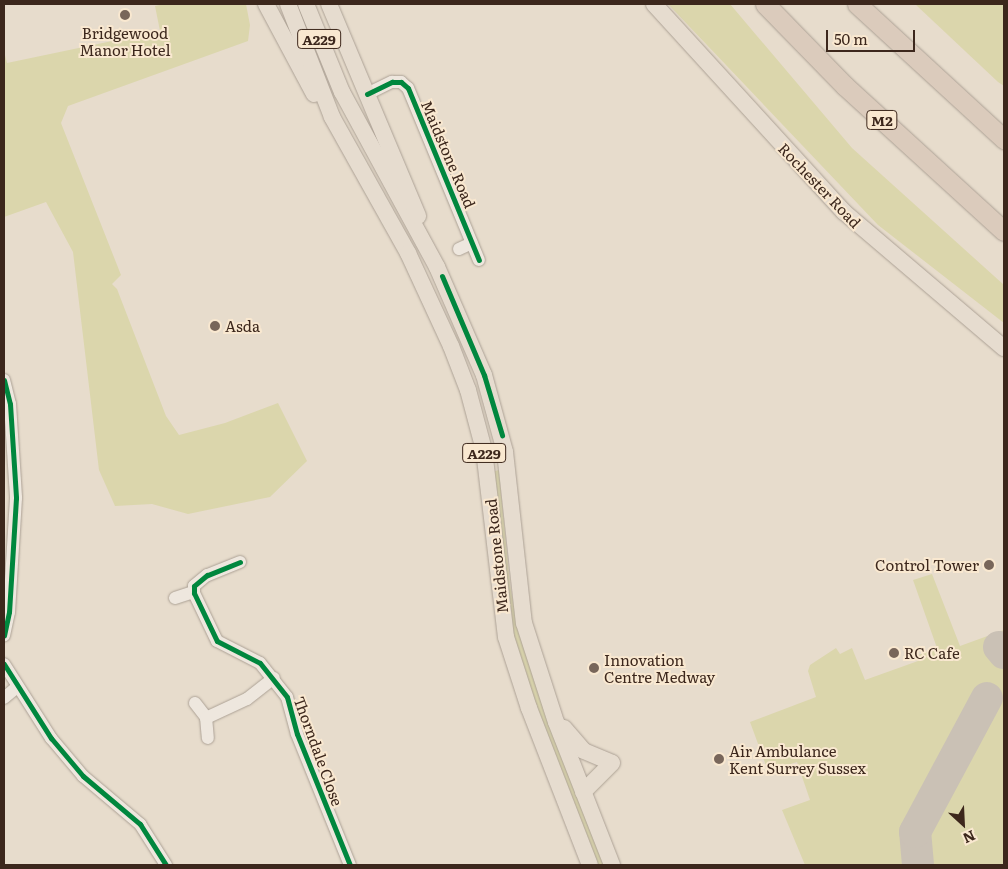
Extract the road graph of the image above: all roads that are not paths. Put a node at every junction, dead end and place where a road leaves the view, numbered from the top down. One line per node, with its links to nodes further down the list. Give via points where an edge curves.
1 (266, 4): 9 (main road, via 321,106)
2 (288, 4): 9 (main road, Maidstone Road / A229)
3 (306, 4): 15 (main road, A229, via 346,100)
4 (329, 4): 8 (main road)
5 (654, 4): 16 (main road, Rochester Road, via 844,212)
6 (765, 4): 11 (highway, M2, via 846,86)
7 (857, 4): 10 (highway)
8 (374, 91): 12 (street, Maidstone Road, via 401,82 408,88); 15 (main road)
9 (332, 117): 34 (main road, Maidstone Road / A229, via 404,245 449,340 468,390 484,450 506,637 529,708)
10 (1004, 139)
11 (1004, 231)
12 (472, 243): 13 (street); 14 (street, Maidstone Road)
13 (458, 249)
14 (479, 260)
15 (437, 267): 29 (main road, Maidstone Road / A229, via 472,344 502,436 524,623)
16 (1004, 348)
17 (4, 380): 18 (street, via 10,404)
18 (10, 497): 22 (street, via 9,612)
19 (240, 562): 20 (street, via 207,575 194,586)
20 (194, 592): 21 (street); 24 (street, Thorndale Close, via 217,641 260,663)
21 (175, 598)
22 (4, 635)
23 (4, 664): 25 (street)
24 (274, 678): 28 (street, via 248,700); 33 (street, Thorndale Close, via 288,699 297,734)
25 (16, 688): 26 (street); 32 (street, via 50,738 83,776 148,834)
26 (4, 698)
27 (195, 703): 28 (street)
28 (206, 718): 30 (street)
29 (556, 722): 31 (main road, Maidstone Road / A229); 31 (main road, via 584,751 612,763)
30 (208, 738)
31 (583, 792): 35 (main road, Maidstone Road / A229)
32 (166, 865)
33 (350, 865)
34 (590, 865)
35 (612, 865)

